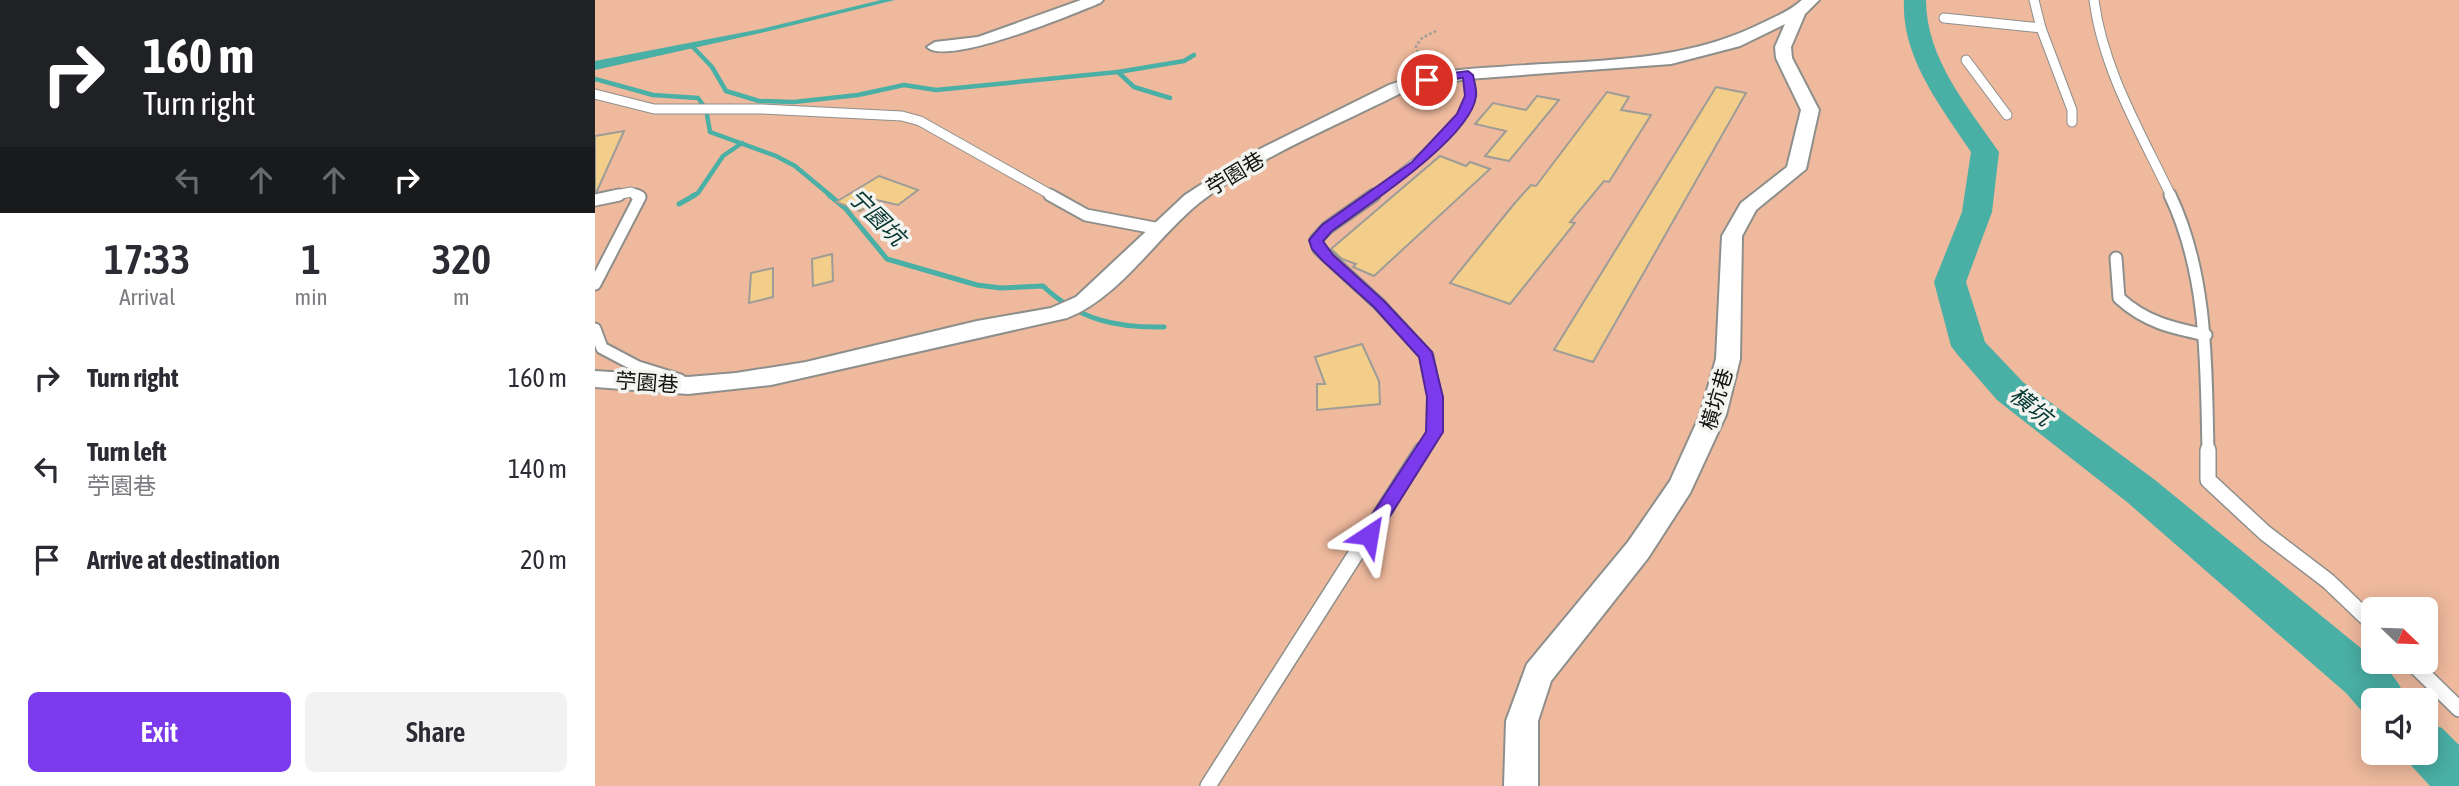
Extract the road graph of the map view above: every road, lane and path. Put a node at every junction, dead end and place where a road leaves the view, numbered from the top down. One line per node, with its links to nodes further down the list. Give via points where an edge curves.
1 (1095, 0): 8 (street, via 981,42)
2 (2034, 0): 6 (lane)
3 (2094, 0): 21 (lane, via 2109,64 2188,241)
4 (1805, 6): 10 (street, 苧園巷, via 1734,43 1671,59); 28 (street, 橫坑巷, via 1783,47 1810,110 1795,169 1748,207 1732,236 1728,359 1713,415 1699,453 1674,497 1638,550 1538,674 1522,720)
5 (1944, 18): 6 (lane)
6 (2041, 28): 15 (lane, via 2060,73)
7 (1436, 31): 11 (path, via 1416,46)
8 (935, 47)
9 (1966, 60): 14 (lane)
10 (1468, 75): 11 (street, 苧園巷); 27 (lane, via 1471,96 1463,115 1416,165 1316,240 1319,249 1427,356 1435,397 1434,432)
11 (1427, 80): 17 (street, 苧園巷, via 1395,89 1249,162 1192,199)
12 (595, 94): 13 (lane, via 654,109)
13 (717, 109): 17 (lane, via 911,118 1086,215)
14 (2007, 115)
15 (2072, 122)
16 (595, 200): 19 (lane, via 631,192 640,197)
17 (1160, 229): 23 (street, 苧園巷, via 1084,302 1063,314 1003,323 814,369)
18 (2116, 258): 21 (lane, via 2119,298 2135,314 2155,324)
19 (595, 284)
20 (595, 330): 23 (lane, 苧園巷, via 602,348 638,367)
21 (2206, 335): 24 (lane, via 2208,480)
22 (595, 379): 23 (street, 苧園巷)
23 (698, 385)
24 (2361, 612)
25 (2423, 674): 26 (lane)
26 (2459, 709)
27 (1208, 786)
28 (1521, 786)

